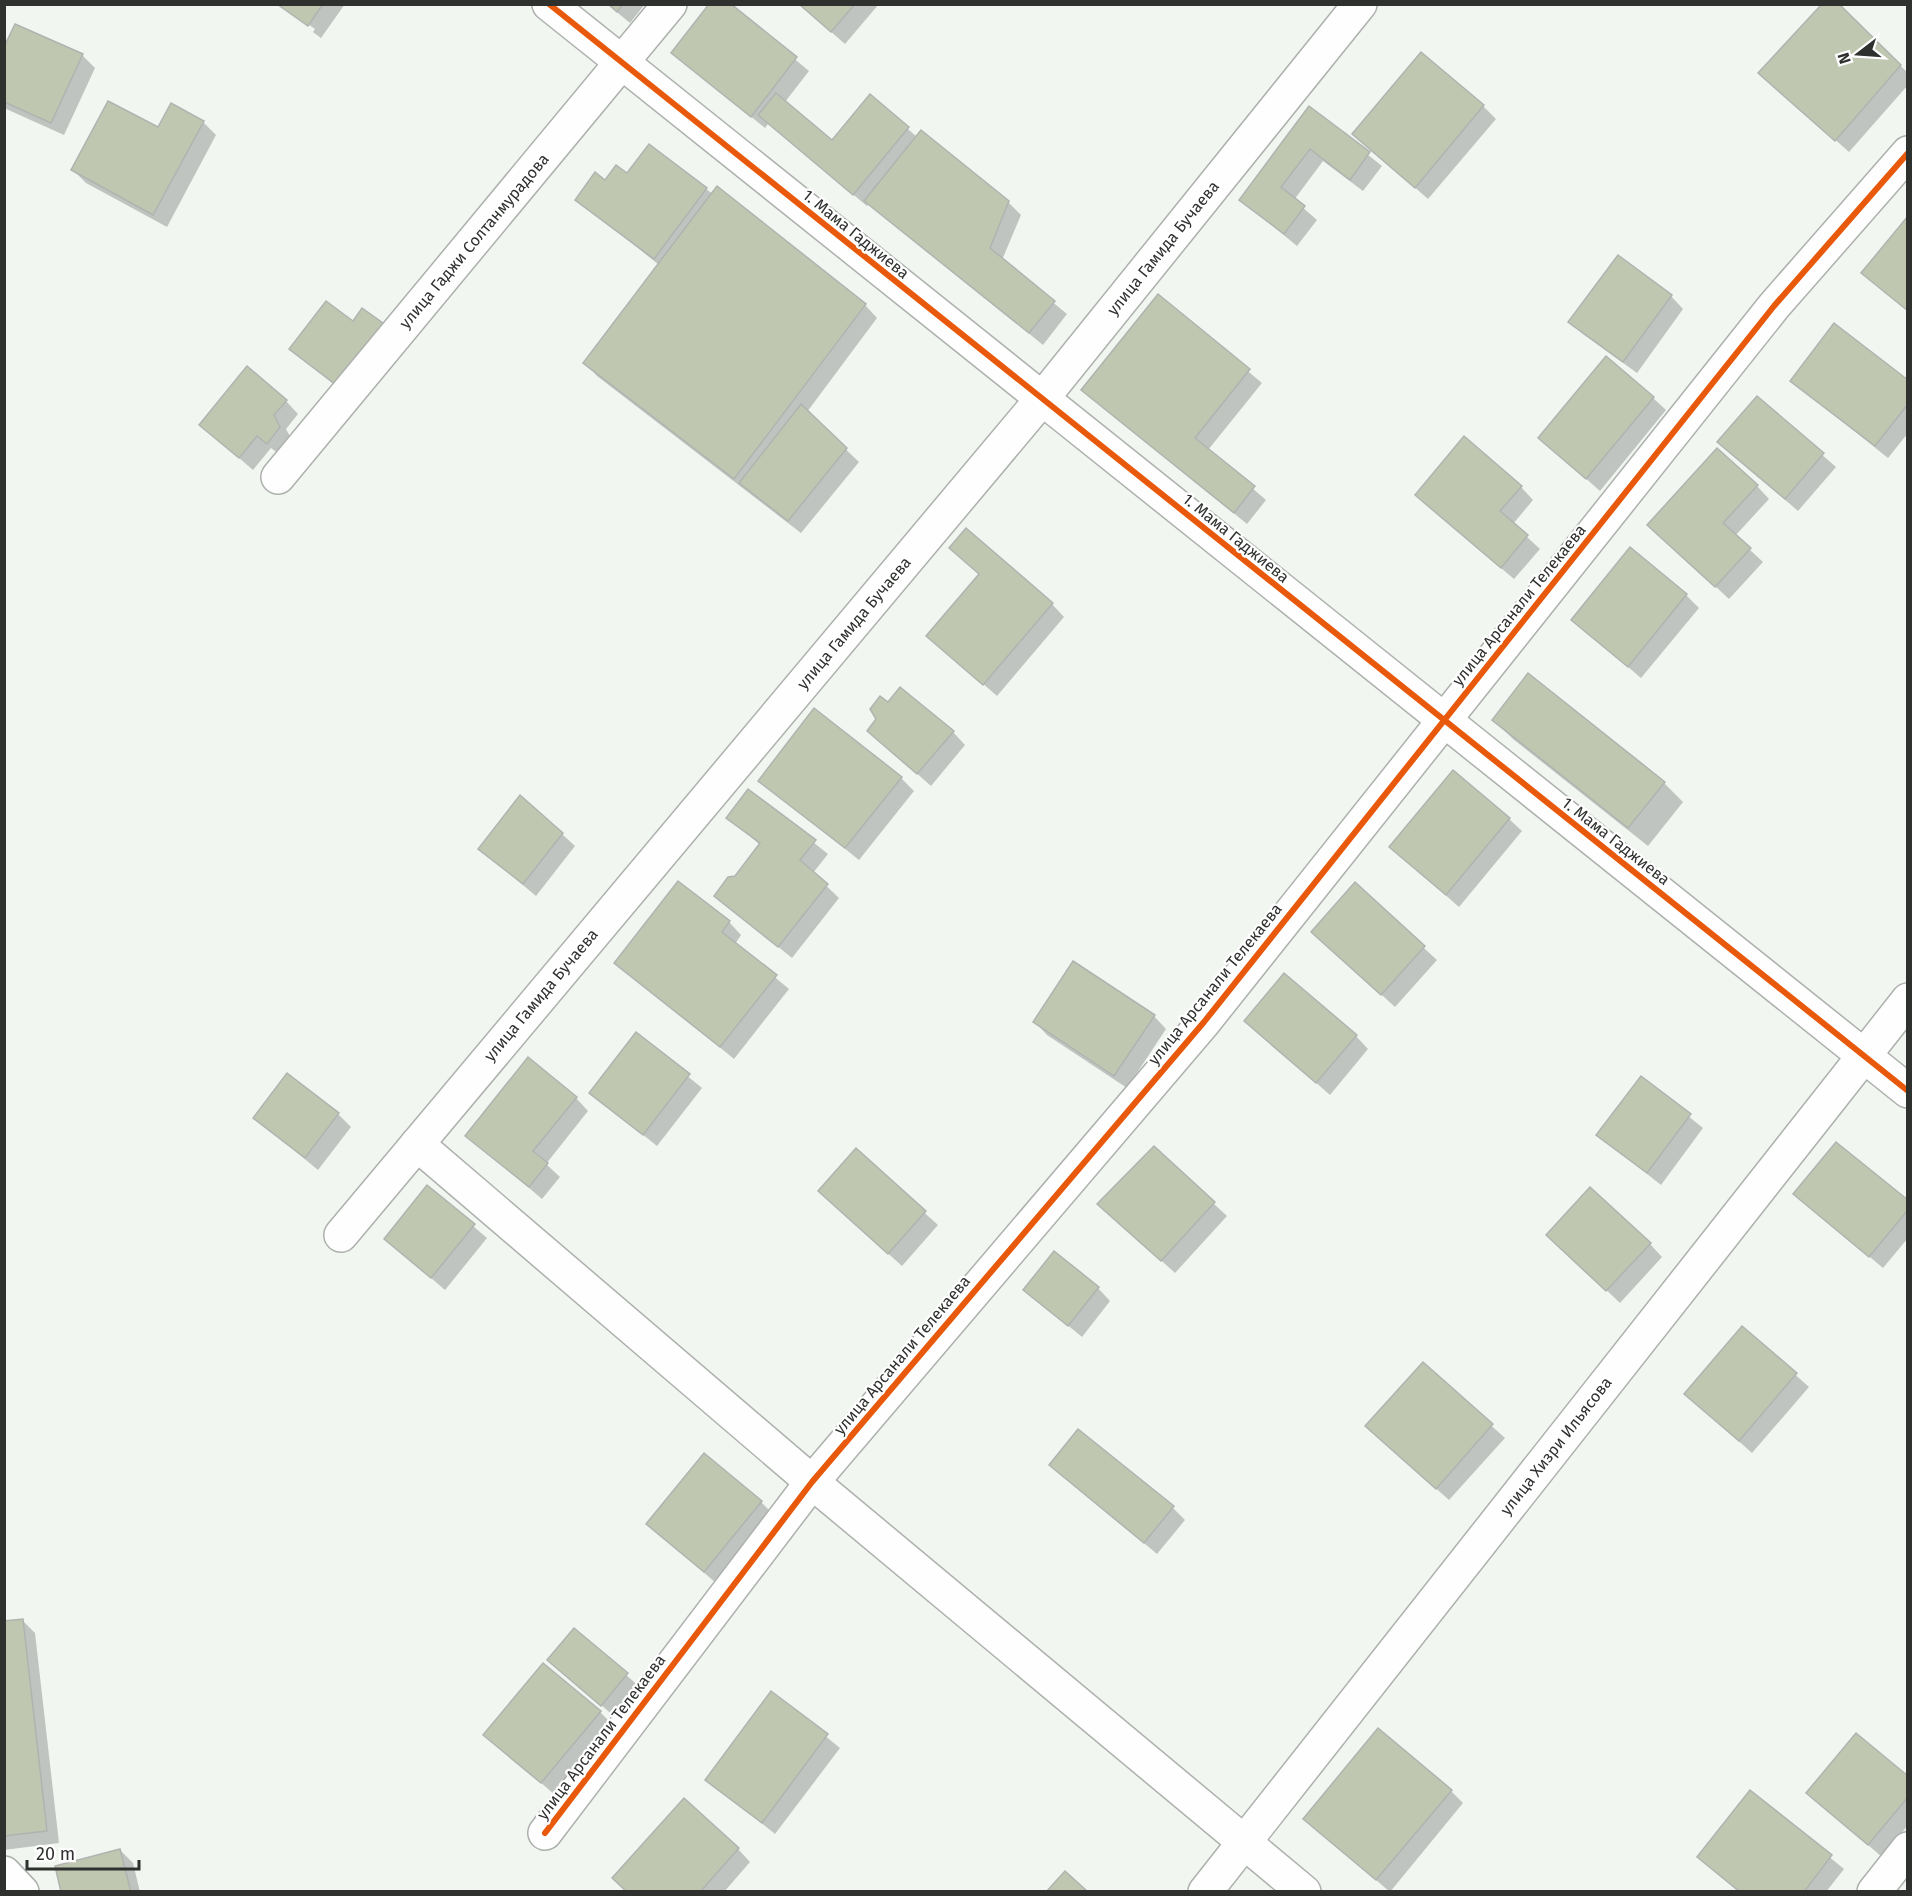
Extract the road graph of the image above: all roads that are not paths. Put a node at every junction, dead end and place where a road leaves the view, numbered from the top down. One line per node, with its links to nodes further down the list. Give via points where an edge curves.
1 (549, 4): 4 (street, 1. Мама Гаджиева)
2 (670, 4): 4 (street, улица Гаджи Солтанмурадова)
3 (1360, 4): 6 (street, улица Гамида Бучаева)
4 (622, 63): 6 (street, 1. Мама Гаджиева); 7 (street, улица Гаджи Солтанмурадова)
5 (1908, 153): 8 (street, улица Арсанали Телекаева, via 1774,306)
6 (1041, 400): 8 (street, 1. Мама Гаджиева); 12 (street, улица Гамида Бучаева)
7 (278, 477)
8 (1443, 721): 10 (street, 1. Мама Гаджиева); 14 (street, улица Арсанали Телекаева, via 1204,1022)
9 (1908, 1000): 10 (street, улица Хизри Ильясова)
10 (1863, 1055): 11 (street, 1. Мама Гаджиева); 16 (street, улица Хизри Ильясова)
11 (1908, 1091)
12 (417, 1143): 13 (street, улица Гамида Бучаева); 14 (street)
13 (341, 1235)
14 (812, 1482): 15 (street, улица Арсанали Телекаева); 16 (street)
15 (545, 1833)
16 (1243, 1842): 20 (street, улица Хизри Ильясова); 21 (street)
17 (1908, 1849): 22 (street)
18 (4, 1873): 19 (street)
19 (22, 1892)
20 (1205, 1892)
21 (1304, 1892)
22 (1874, 1892)

